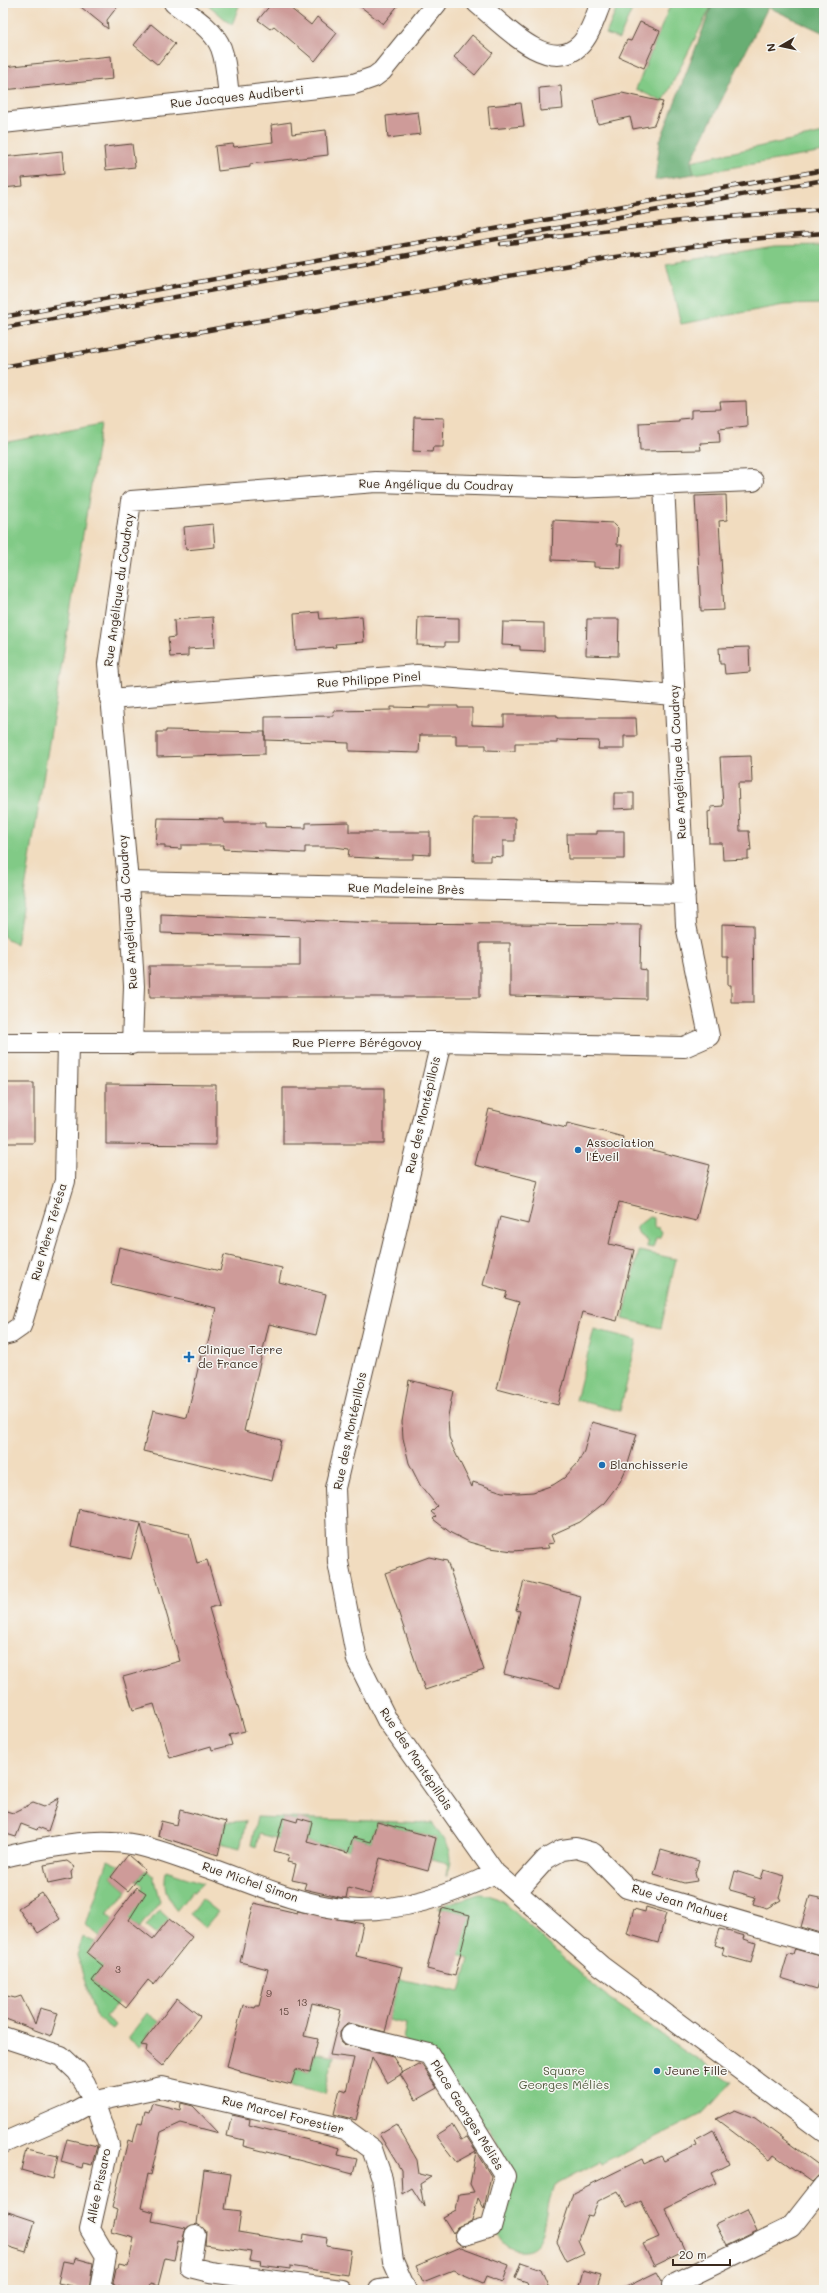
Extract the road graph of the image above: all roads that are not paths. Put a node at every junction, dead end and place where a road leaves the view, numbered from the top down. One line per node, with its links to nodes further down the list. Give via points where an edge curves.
1 (174, 3): 5 (street, via 198,22 221,46)
2 (437, 3): 5 (street, Rue Jacques Audiberti, via 374,77 354,84)
3 (477, 3): 4 (street, via 528,46 554,56 572,52 580,46)
4 (601, 3)
5 (229, 98): 6 (street, Rue Jacques Audiberti)
6 (3, 123)
7 (753, 481): 8 (street, Rue Angélique du Coudray)
8 (664, 485): 9 (street, Rue Angélique du Coudray); 10 (street, Rue Angélique du Coudray, via 574,488 376,482 131,501 108,664)
9 (675, 695): 10 (street, Rue Philippe Pinel, via 417,675); 12 (street, Rue Angélique du Coudray)
10 (110, 700): 11 (street, Rue Angélique du Coudray)
11 (128, 882): 12 (street, Rue Madeleine Brès); 17 (street, Rue Angélique du Coudray, via 134,986)
12 (685, 894): 13 (street, Rue Angélique du Coudray, via 686,925)
13 (709, 1036): 14 (street, Rue Pierre Bérégovoy, via 684,1047)
14 (441, 1042): 17 (street, Rue Pierre Bérégovoy); 20 (street, Rue des Montépillois, via 335,1488 338,1562 357,1660 387,1720)
15 (3, 1043): 16 (street, Rue Pierre Bérégovoy)
16 (68, 1043): 17 (street, Rue Pierre Bérégovoy); 18 (street, Rue Mère Térésa, via 65,1181 21,1326)
17 (132, 1044)
18 (3, 1335)
19 (3, 1856): 20 (street, Rue Michel Simon, via 88,1842 108,1841 137,1845 306,1901 341,1909 373,1910 431,1899 470,1886)
20 (495, 1873): 21 (street, Rue des Montépillois)
21 (517, 1891): 22 (street, Rue Jean Mahuet, via 546,1859 562,1850 576,1848 593,1853 627,1888); 26 (street, Rue des Montépillois, via 601,1966)
22 (824, 1946)
23 (351, 2035): 30 (street, Place Georges Méliès, via 429,2054 505,2176 491,2227)
24 (3, 2037): 25 (street, via 61,2056 80,2077)
25 (92, 2102): 27 (street, Rue Marcel Forestier); 31 (street, Rue Marcel Forestier, via 162,2087 345,2129 372,2149 382,2178 393,2261); 32 (street, Allée Pissaro, via 109,2145 90,2229 106,2256 100,2289)
26 (824, 2132)
27 (3, 2143)
28 (824, 2185): 35 (street, via 791,2227 672,2285)
29 (195, 2235): 33 (street, via 190,2267)
30 (465, 2235)
31 (405, 2288): 34 (street)
32 (104, 2290)
33 (341, 2290)
34 (379, 2290)
35 (674, 2290)

